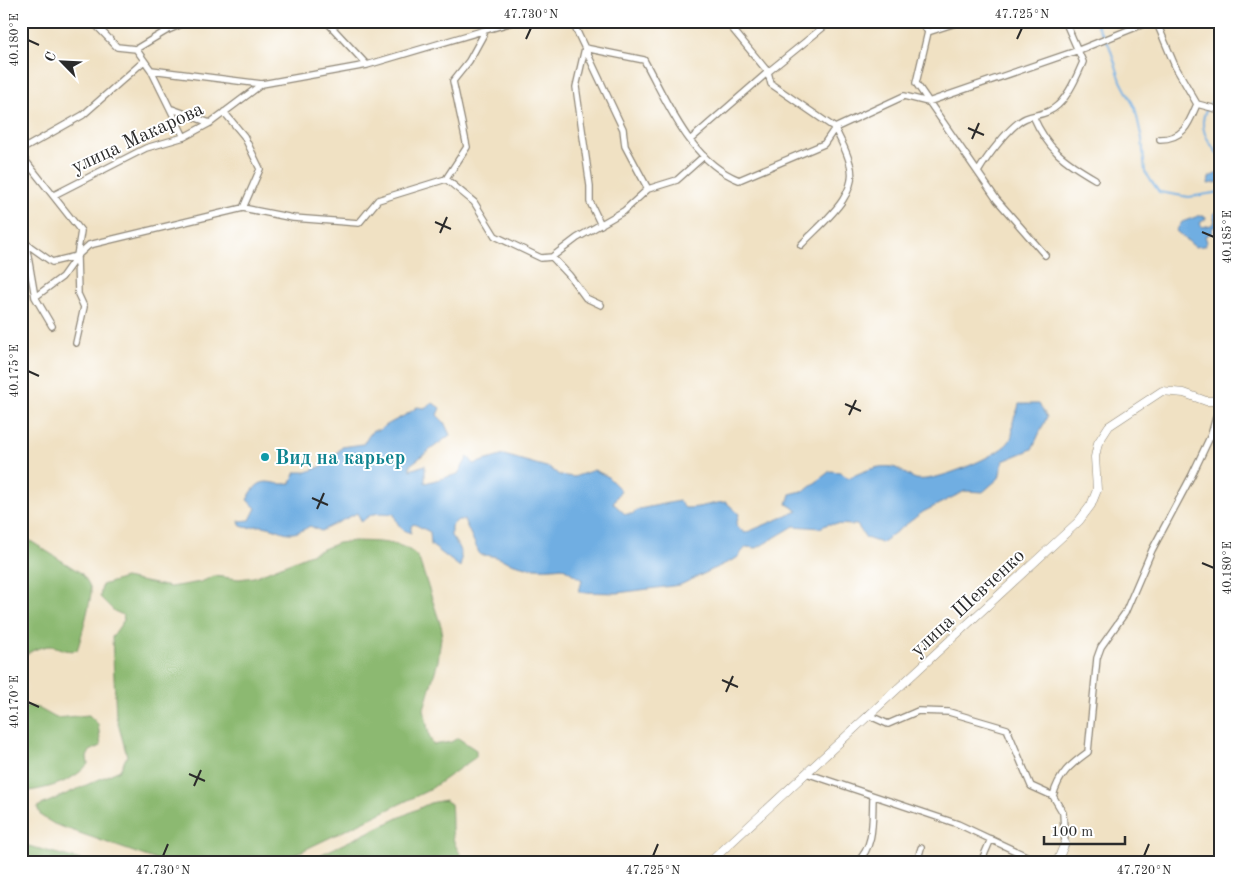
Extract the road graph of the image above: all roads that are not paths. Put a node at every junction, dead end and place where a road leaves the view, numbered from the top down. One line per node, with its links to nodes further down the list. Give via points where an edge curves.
1 (92, 21): 16 (street, via 117,47)
2 (188, 21): 16 (street)
3 (326, 21): 19 (street)
4 (516, 21): 13 (street, улица Макарова)
5 (572, 21): 15 (street)
6 (726, 21): 21 (street)
7 (831, 21): 21 (street)
8 (922, 21): 14 (street)
9 (962, 21): 14 (street)
10 (1065, 21): 17 (street)
11 (1151, 21): 17 (street)
12 (1156, 21): 24 (street, via 1175,66)
13 (486, 30): 19 (street, улица Макарова); 38 (street, via 453,81 467,147)
14 (928, 32): 23 (street, via 916,82)
15 (586, 48): 33 (street, via 644,60); 40 (street, via 622,129 624,146); 43 (street, via 576,87 590,202)
16 (136, 49): 18 (street)
17 (1079, 50): 23 (street); 28 (street, via 1083,62 1059,105 1050,112)
18 (144, 61): 20 (street); 34 (street, via 83,115)
19 (367, 64): 22 (street, улица Макарова)
20 (151, 70): 22 (street); 25 (street)
21 (768, 72): 30 (street, via 771,84); 33 (street)
22 (262, 84): 27 (street, улица Макарова)
23 (928, 102): 30 (street, via 904,96); 37 (street)
24 (1197, 104): 26 (street); 32 (street, via 1187,128 1170,139)
25 (172, 109): 29 (street); 31 (street)
26 (1220, 110)
27 (224, 112): 29 (street, улица Макарова); 42 (street, via 244,136 260,169)
28 (1033, 116): 37 (street, via 1012,128); 39 (street, via 1040,132 1059,157)
29 (210, 123): 31 (street, улица Макарова)
30 (835, 128): 36 (street, via 824,144 739,180 725,175); 45 (street, via 851,165 850,188)
31 (184, 137): 41 (street, улица Макарова, via 146,148)
32 (1160, 139)
33 (690, 140): 36 (street)
34 (21, 150)
35 (21, 155): 41 (street)
36 (704, 156): 40 (street, via 677,180)
37 (978, 172): 46 (street, via 997,200)
38 (446, 179): 42 (street, via 378,200 359,223 293,218); 48 (street, via 474,202 496,236 541,258)
39 (1095, 179)
40 (648, 189): 43 (street, via 624,211)
41 (54, 195): 47 (street, via 81,231)
42 (243, 208): 47 (street, via 89,245)
43 (601, 225): 48 (street)
44 (24, 243): 47 (street, via 52,262); 49 (street)
45 (801, 245)
46 (1044, 255)
47 (77, 256): 49 (street, via 62,277); 52 (street, via 78,294 84,307)
48 (552, 257): 50 (street, via 586,298)
49 (35, 297): 51 (street)
50 (601, 305)
51 (52, 326)
52 (76, 343)
53 (1220, 402): 54 (street, улица Шевченко, via 1206,402 1184,393 1162,391 1109,426 1098,442 1095,457 1097,490 1079,521); 56 (street, via 1211,435 1152,550 1125,613 1101,646 1097,658 1088,752 1064,770 1056,782)
54 (868, 715): 55 (street, улица Шевченко); 56 (street, via 888,724 918,711 949,712 1007,729 1031,786)
55 (806, 773): 57 (street); 61 (street, улица Шевченко)
56 (1053, 796): 59 (street, via 1063,813)
57 (873, 798): 58 (street, via 958,824); 62 (street, via 872,835 866,854)
58 (991, 839): 64 (street); 65 (street)
59 (1066, 843): 66 (street)
60 (921, 848): 63 (street)
61 (710, 862)
62 (857, 862)
63 (923, 862)
64 (981, 862)
65 (1039, 862)
66 (1057, 862)

